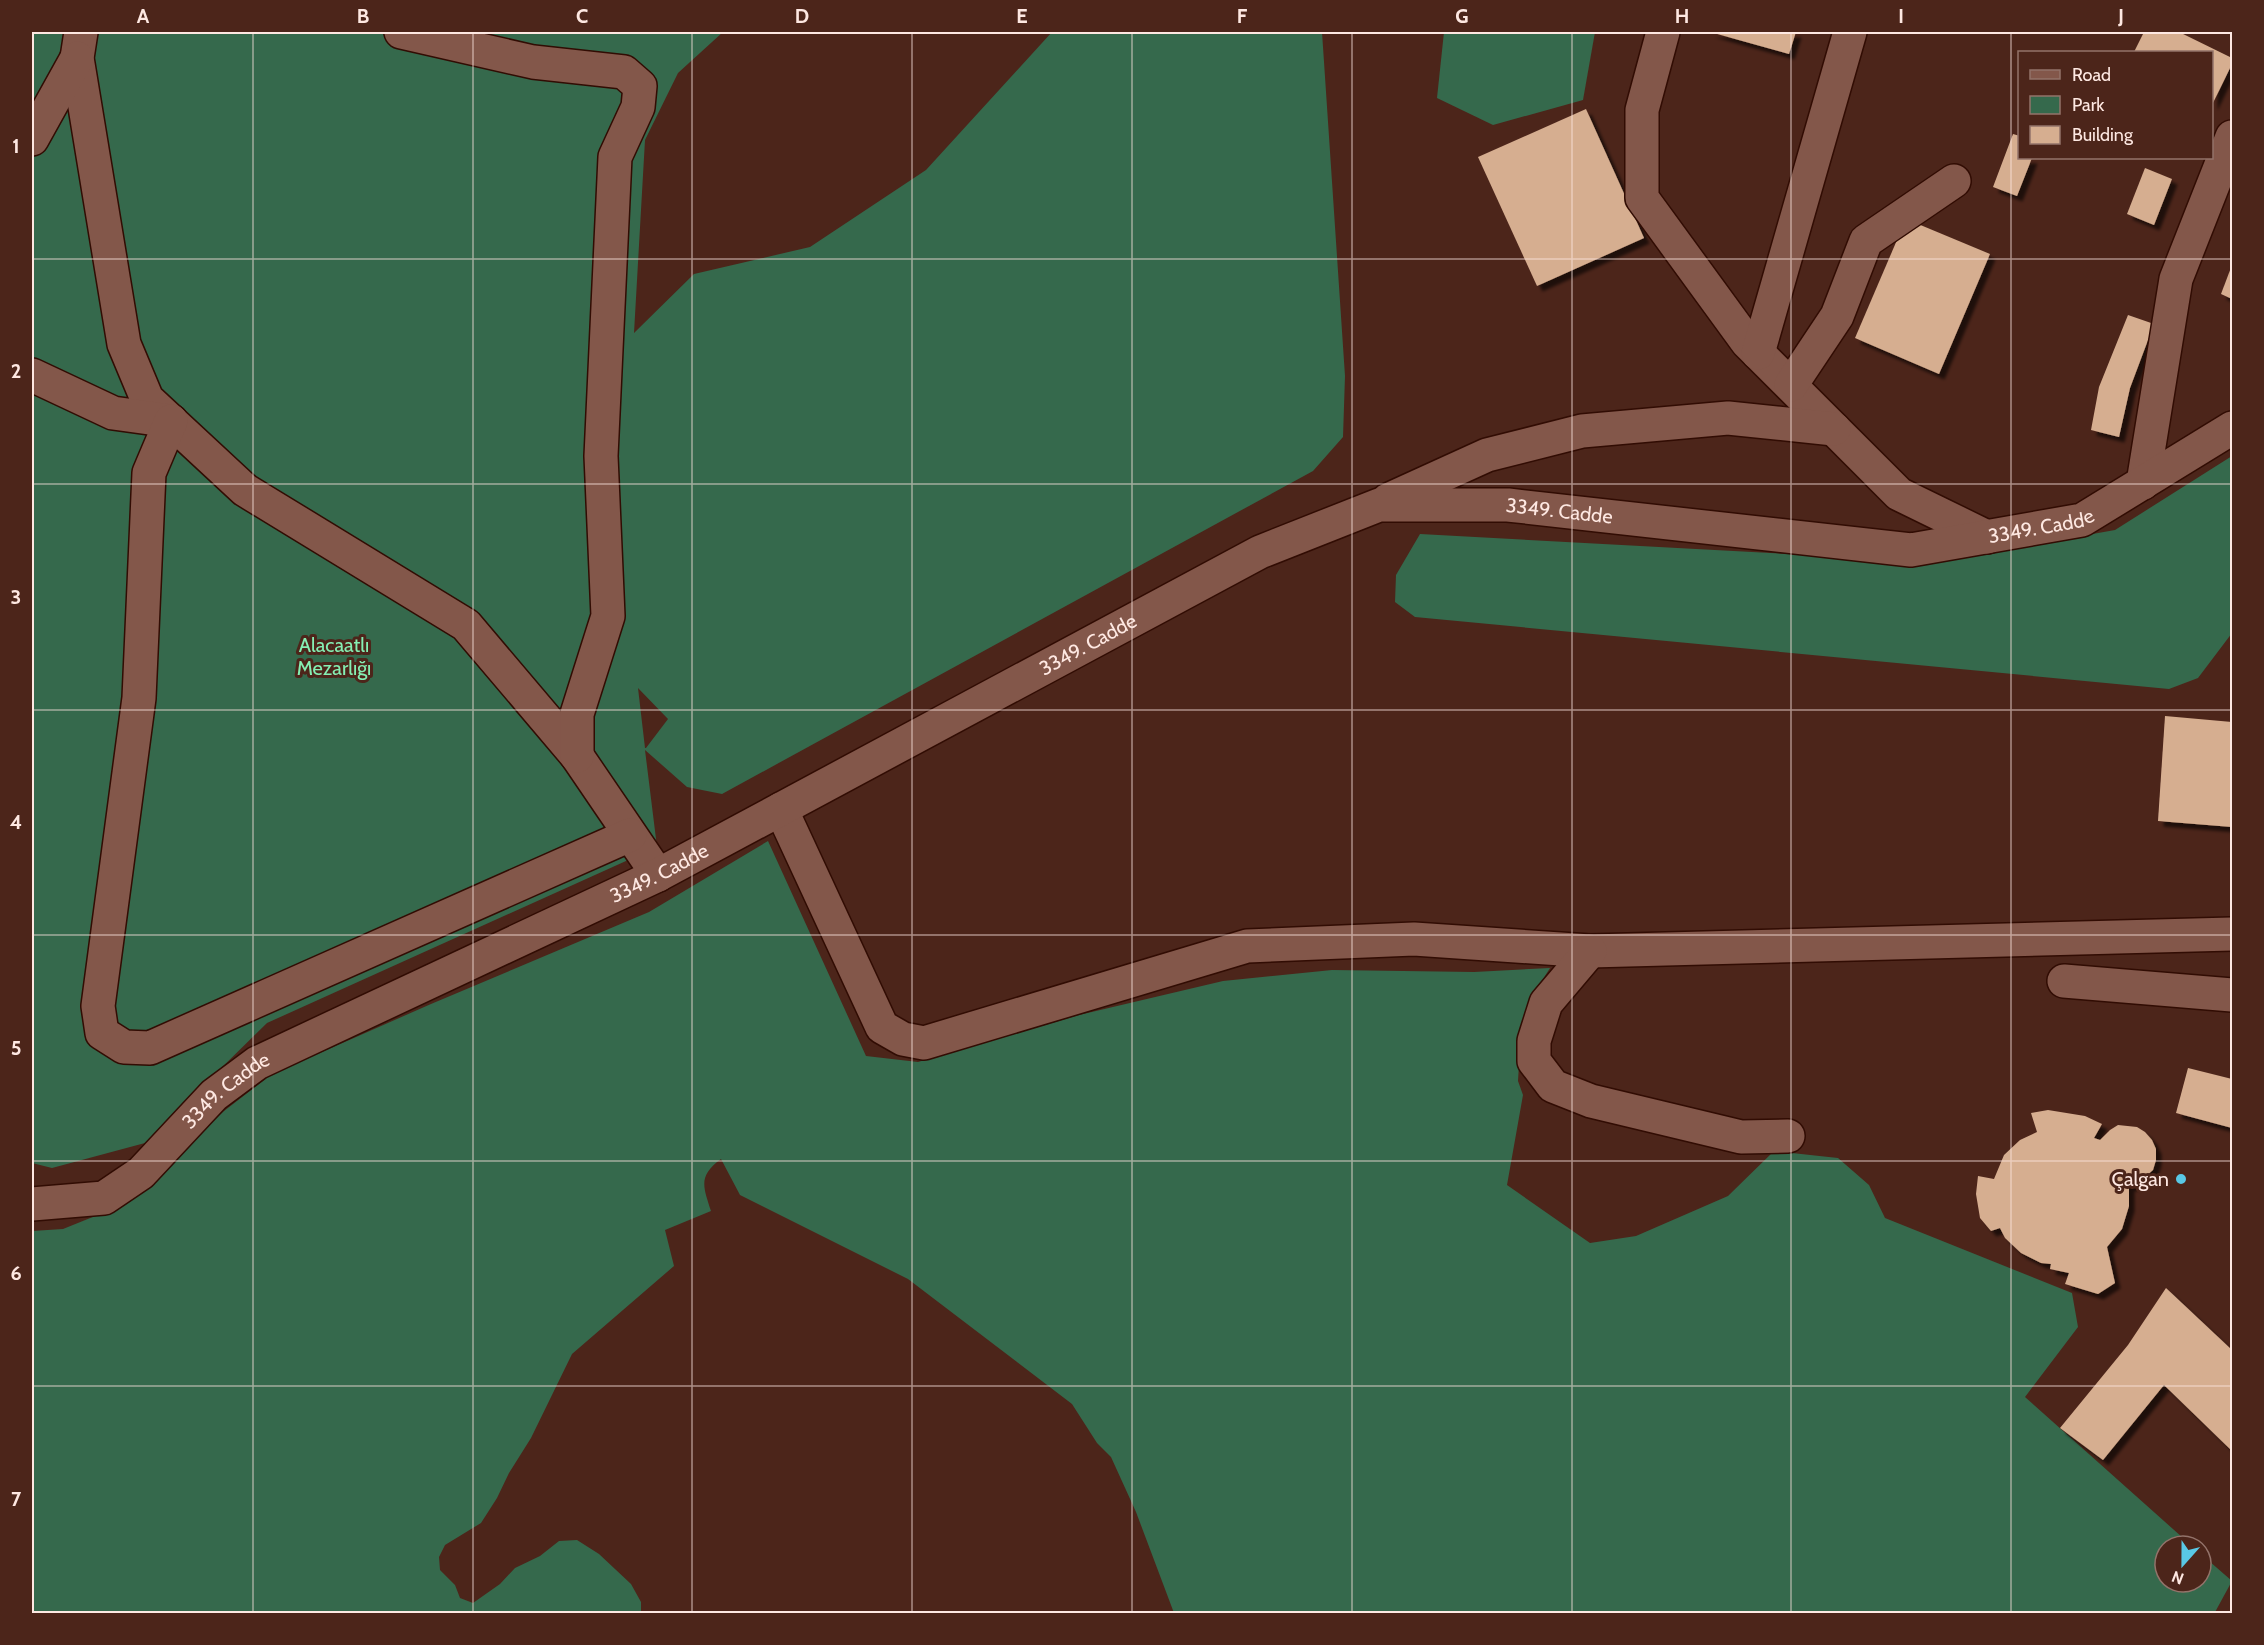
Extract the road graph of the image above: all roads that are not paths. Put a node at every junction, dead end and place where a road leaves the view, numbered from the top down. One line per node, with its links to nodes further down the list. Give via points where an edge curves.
1 (401, 32): 17 (street, via 533,62 624,72 640,86 638,107 615,157 601,456 608,616 577,714)
2 (1663, 32): 8 (street, via 1642,110 1642,198)
3 (1850, 32): 8 (street)
4 (79, 45): 6 (street); 11 (street, via 124,344 147,399)
5 (2232, 137): 14 (street, via 2176,279)
6 (32, 139)
7 (1954, 181): 10 (street, via 1866,241 1837,316)
8 (1758, 353): 10 (street)
9 (32, 375): 11 (street, via 113,413)
10 (1791, 386): 13 (street)
11 (171, 421): 17 (street, via 245,490 466,625); 19 (street, via 149,473 139,698 98,1006 102,1033 124,1047 150,1048)
12 (2232, 428): 14 (street, 3349. Cadde)
13 (1834, 429): 15 (street, via 1728,418 1582,431 1487,455); 16 (street, via 1899,494)
14 (2143, 483): 16 (street, 3349. Cadde, via 2082,520)
15 (1379, 504): 16 (street, 3349. Cadde, via 1508,505 1911,550); 18 (street, 3349. Cadde, via 1260,552)
16 (1987, 537)
17 (577, 756): 19 (street)
18 (782, 809): 20 (street, 3349. Cadde); 22 (street, via 882,1027 903,1039 924,1043 1247,946 1414,939)
19 (630, 835): 20 (street)
20 (658, 875): 26 (street, 3349. Cadde, via 258,1063 214,1095 141,1173 104,1198)
21 (2232, 934): 22 (street)
22 (1590, 951): 25 (street, via 1546,1003 1534,1041 1534,1061 1553,1086 1591,1101 1741,1137)
23 (2064, 981): 24 (street)
24 (2232, 995)
25 (1788, 1137)
26 (32, 1204)

